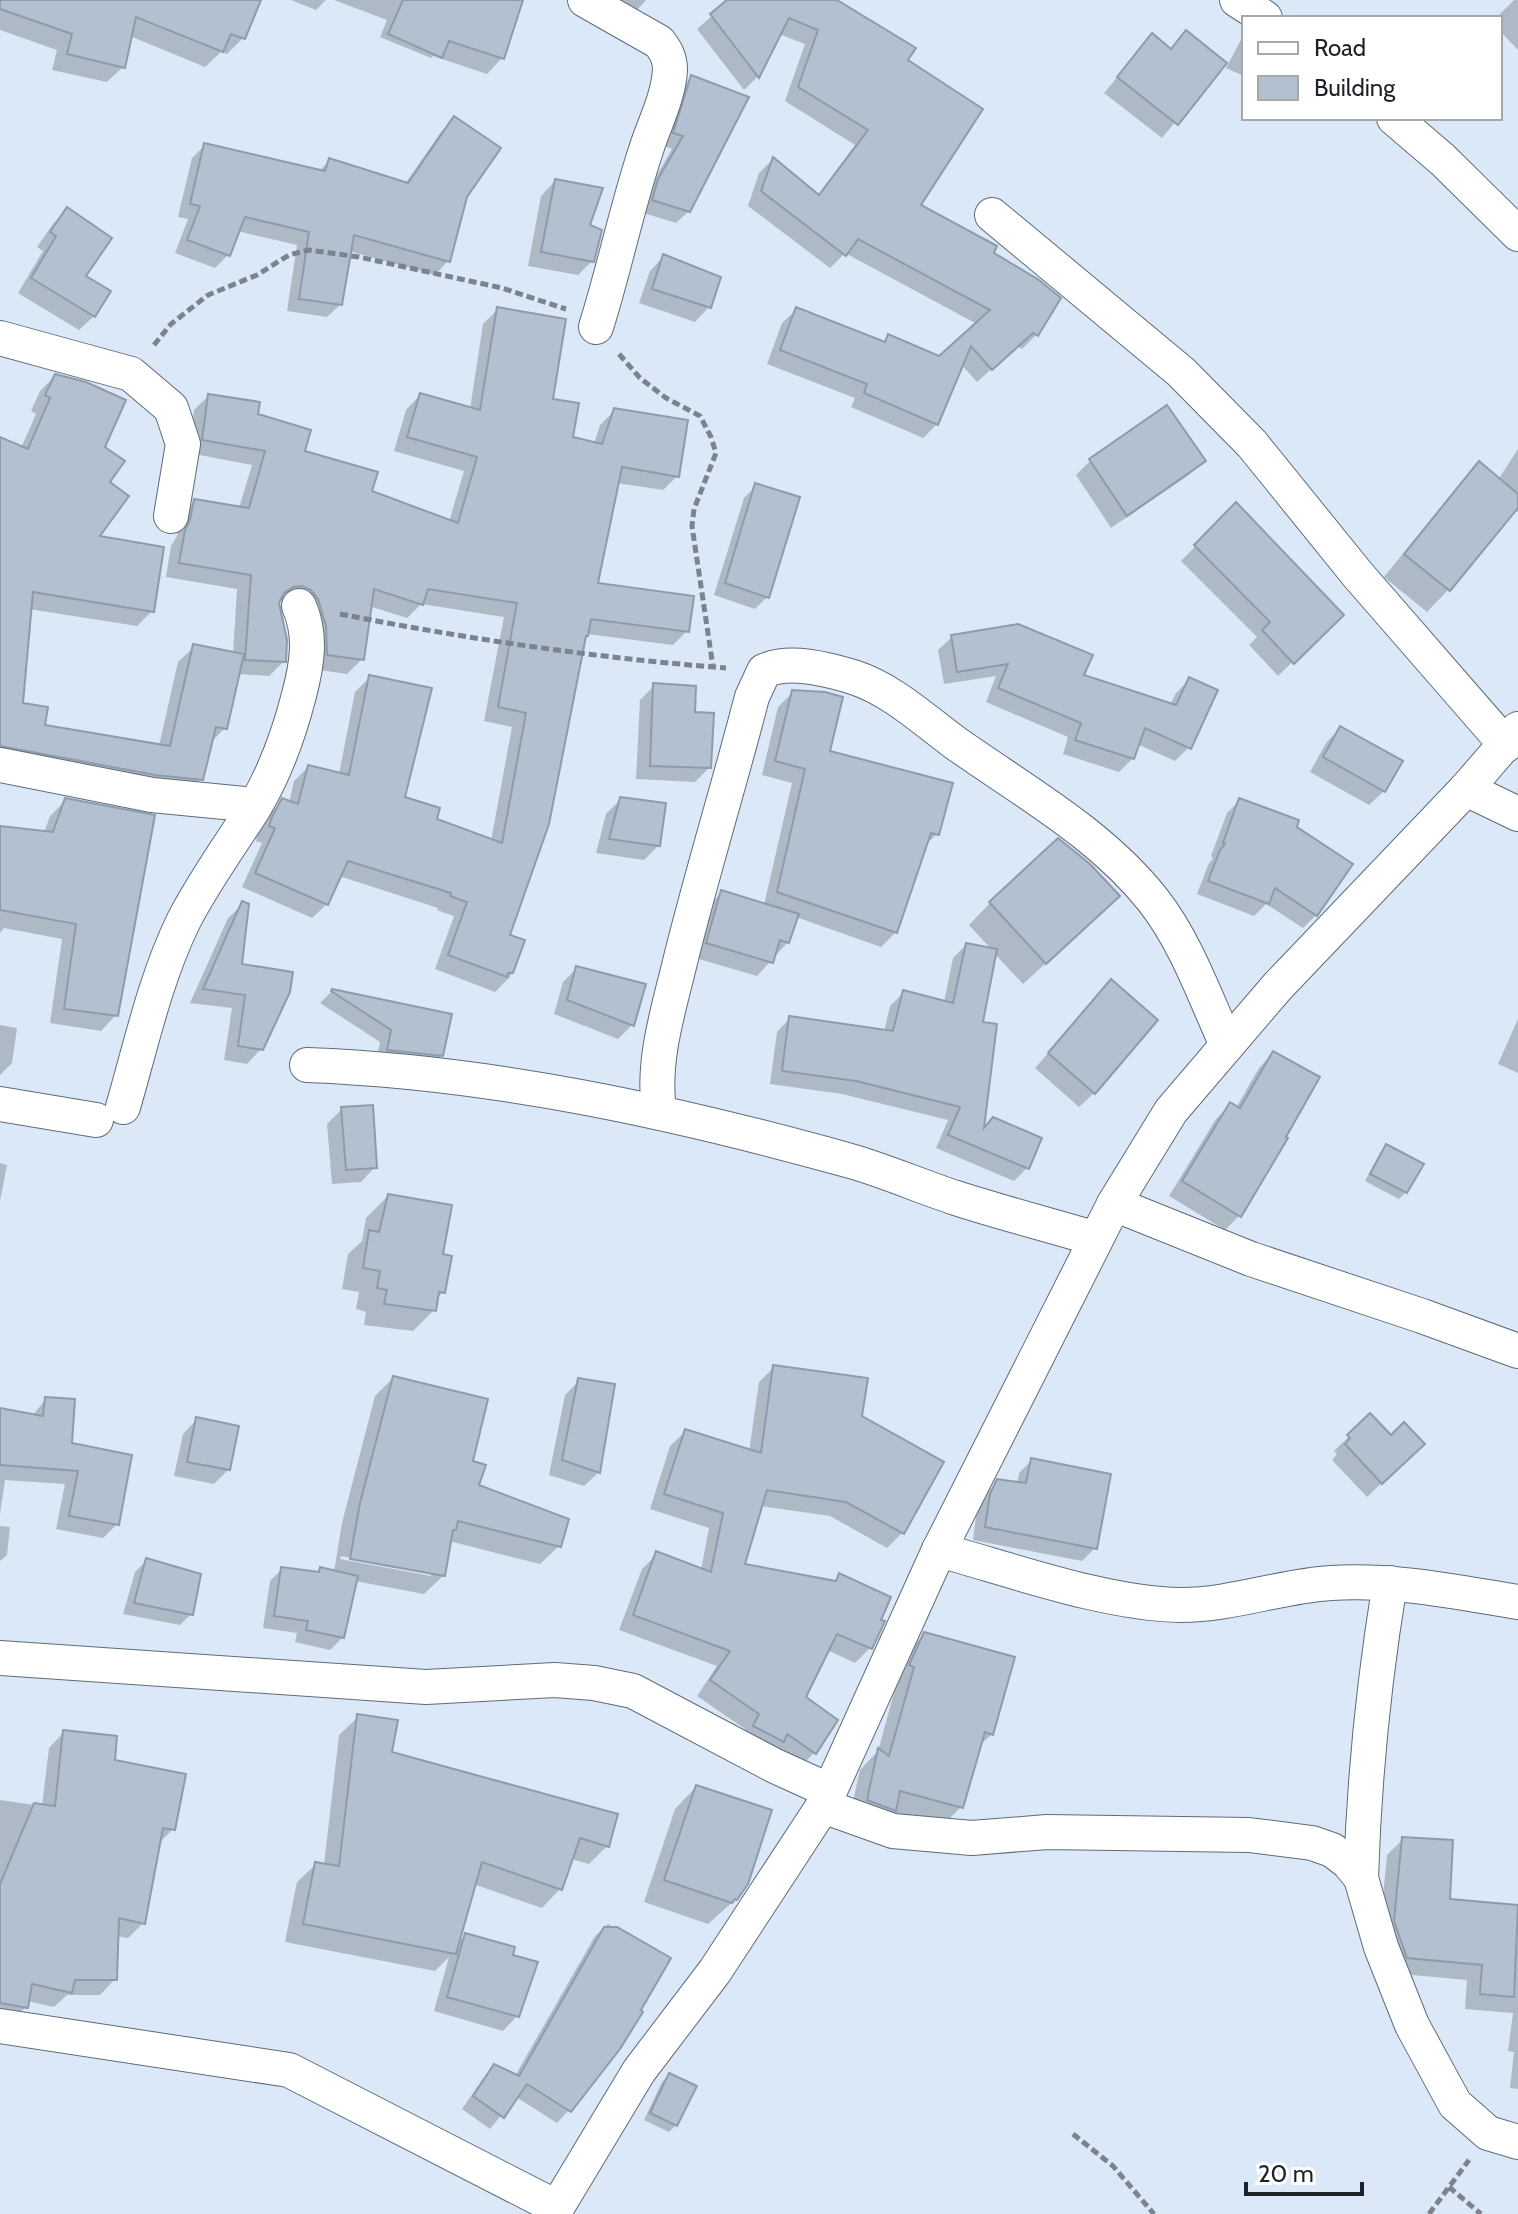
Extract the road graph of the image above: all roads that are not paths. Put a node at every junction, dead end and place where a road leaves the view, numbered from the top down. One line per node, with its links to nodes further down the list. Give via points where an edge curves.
1 (585, 0): 7 (street, via 659,42 670,63 664,100)
2 (1237, 0): 3 (street)
3 (1262, 16)
4 (1396, 120): 6 (street)
5 (992, 215): 11 (street, via 1181,372 1252,444 1358,575)
6 (1518, 234)
7 (596, 327)
8 (0, 338): 9 (street, via 131,374 171,408 183,444)
9 (171, 516)
10 (299, 606): 14 (street, via 308,644 305,674 287,738)
11 (1512, 737): 13 (street)
12 (0, 765): 14 (street, via 152,795)
13 (1466, 789): 15 (street); 16 (street)
14 (255, 805): 18 (street, via 184,919 110,1113)
15 (1518, 814)
16 (1227, 1045): 19 (street, via 1177,938 1153,901 1073,823 889,695 854,677 785,665 764,671 752,697 657,1056); 20 (street, via 1171,1111)
17 (307, 1065): 19 (street, via 371,1067 536,1088)
18 (0, 1104)
19 (659, 1111): 21 (street, via 857,1163)
20 (1114, 1204): 21 (street); 22 (street, via 1251,1259)
21 (1096, 1239): 23 (street)
22 (1518, 1351)
23 (939, 1550): 24 (street, via 1146,1603 1183,1605 1329,1583); 27 (street)
24 (1390, 1583): 25 (street); 28 (street, via 1363,1800)
25 (1518, 1602)
26 (0, 1658): 27 (street, via 426,1687 594,1683 633,1691)
27 (826, 1798): 28 (street, via 893,1831 972,1838 1047,1832 1249,1835 1297,1841 1332,1850); 31 (street, via 715,1971 639,2071)
28 (1361, 1878): 30 (street, via 1412,2025 1455,2104)
29 (0, 2026): 31 (street, via 289,2070)
30 (1503, 2138)
31 (554, 2211)

